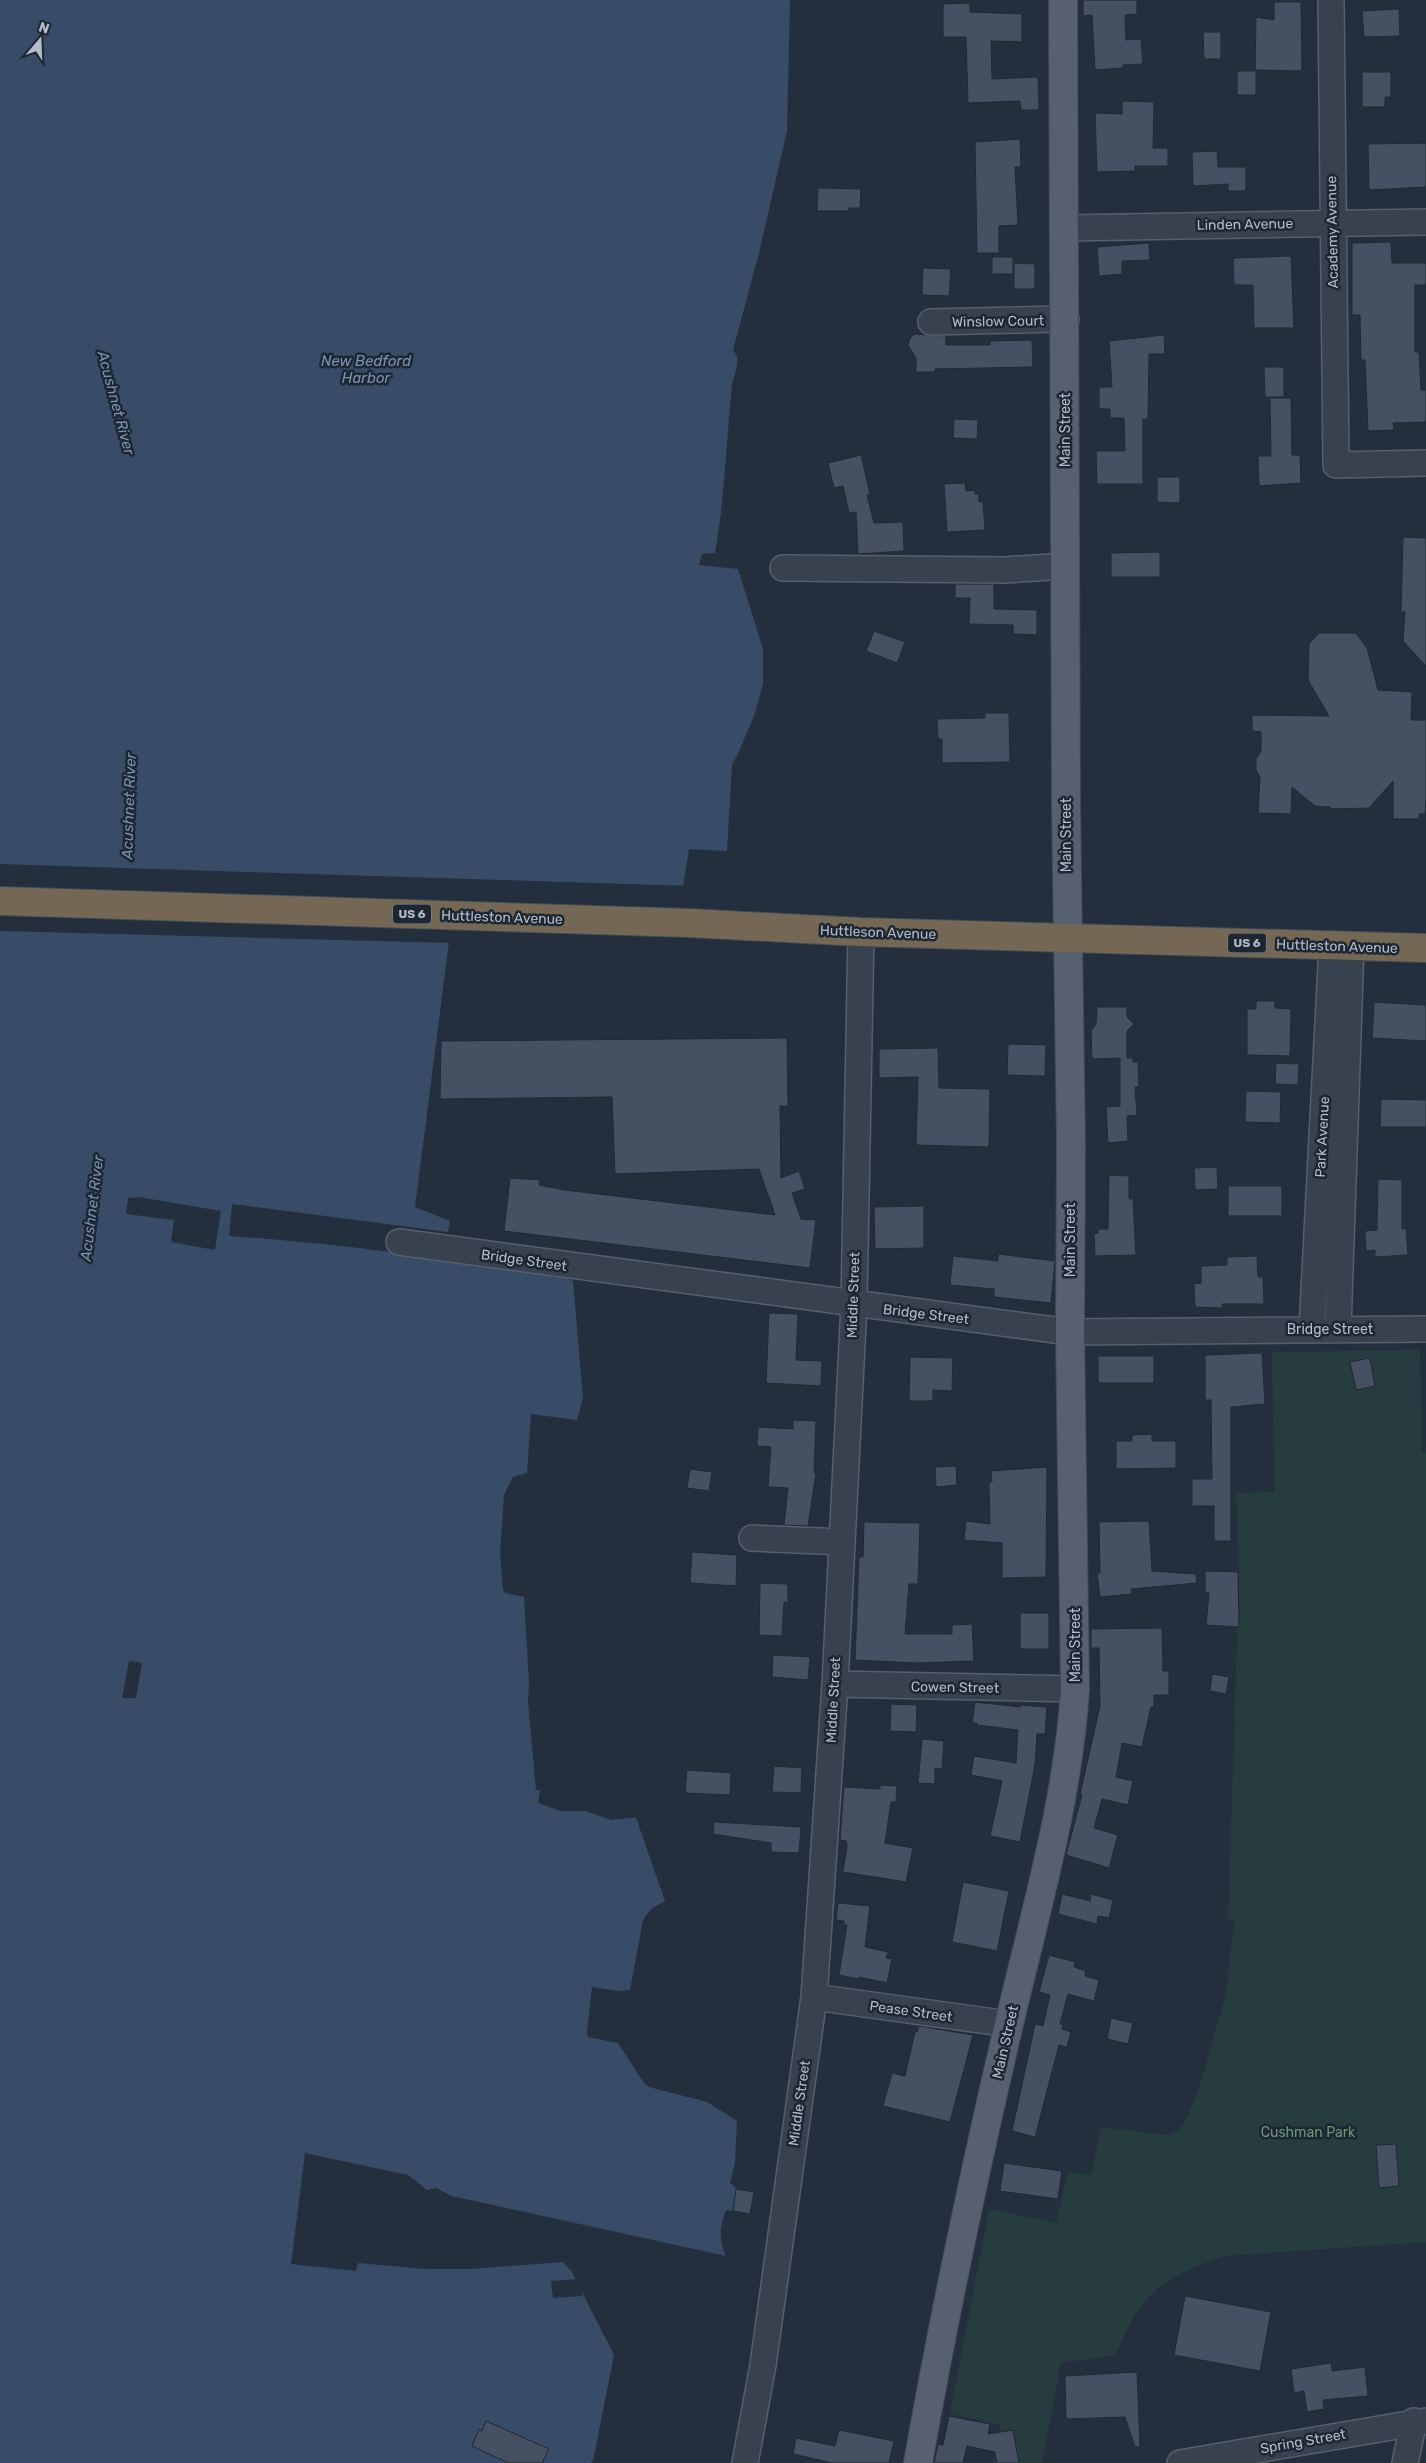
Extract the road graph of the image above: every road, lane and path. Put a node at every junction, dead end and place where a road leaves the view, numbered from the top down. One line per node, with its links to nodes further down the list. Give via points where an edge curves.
1 (1063, 0): 5 (main road, Main Street)
2 (1331, 0): 3 (street, Academy Avenue)
3 (1332, 222): 4 (street, Linden Avenue); 5 (street, Linden Avenue); 8 (street, Academy Avenue, via 1336,465)
4 (1426, 222)
5 (1064, 228): 6 (main road, Main Street)
6 (1066, 320): 7 (street, Winslow Court); 9 (main road, Main Street)
7 (931, 322)
8 (1426, 463)
9 (1066, 566): 10 (street, via 996,570); 14 (main road, Main Street)
10 (783, 568)
11 (0, 901): 12 (highway, Huttleston Avenue / US 6)
12 (688, 923): 13 (highway, Huttleson Avenue / US 6)
13 (861, 932): 14 (highway, Huttleson Avenue / US 6); 18 (street, Middle Street)
14 (1068, 938): 15 (highway, Huttleston Avenue / US 6); 22 (main road, Main Street)
15 (1342, 946): 16 (highway, Huttleston Avenue / US 6); 19 (street, Park Avenue); 20 (street)
16 (1426, 948)
17 (399, 1242): 18 (street, Bridge Street)
18 (854, 1304): 22 (street, Bridge Street); 24 (street, Middle Street)
19 (1312, 1329): 20 (street, Bridge Street); 22 (street, Bridge Street)
20 (1338, 1329): 21 (street, Bridge Street)
21 (1426, 1329)
22 (1070, 1332): 26 (main road, Main Street)
23 (752, 1538): 24 (street)
24 (842, 1542): 25 (street, Middle Street)
25 (835, 1684): 26 (street, Cowen Street); 27 (street, Middle Street)
26 (1075, 1689): 28 (main road, Main Street, via 1072,1740 1039,1903)
27 (814, 1997): 28 (street, Pease Street); 30 (street, Middle Street, via 763,2365)
28 (1009, 2024): 31 (main road, Main Street, via 933,2377)
29 (1420, 2421): 32 (street, Spring Street); 33 (street)
30 (745, 2463)
31 (918, 2463)
32 (1180, 2463)
33 (1405, 2463)

